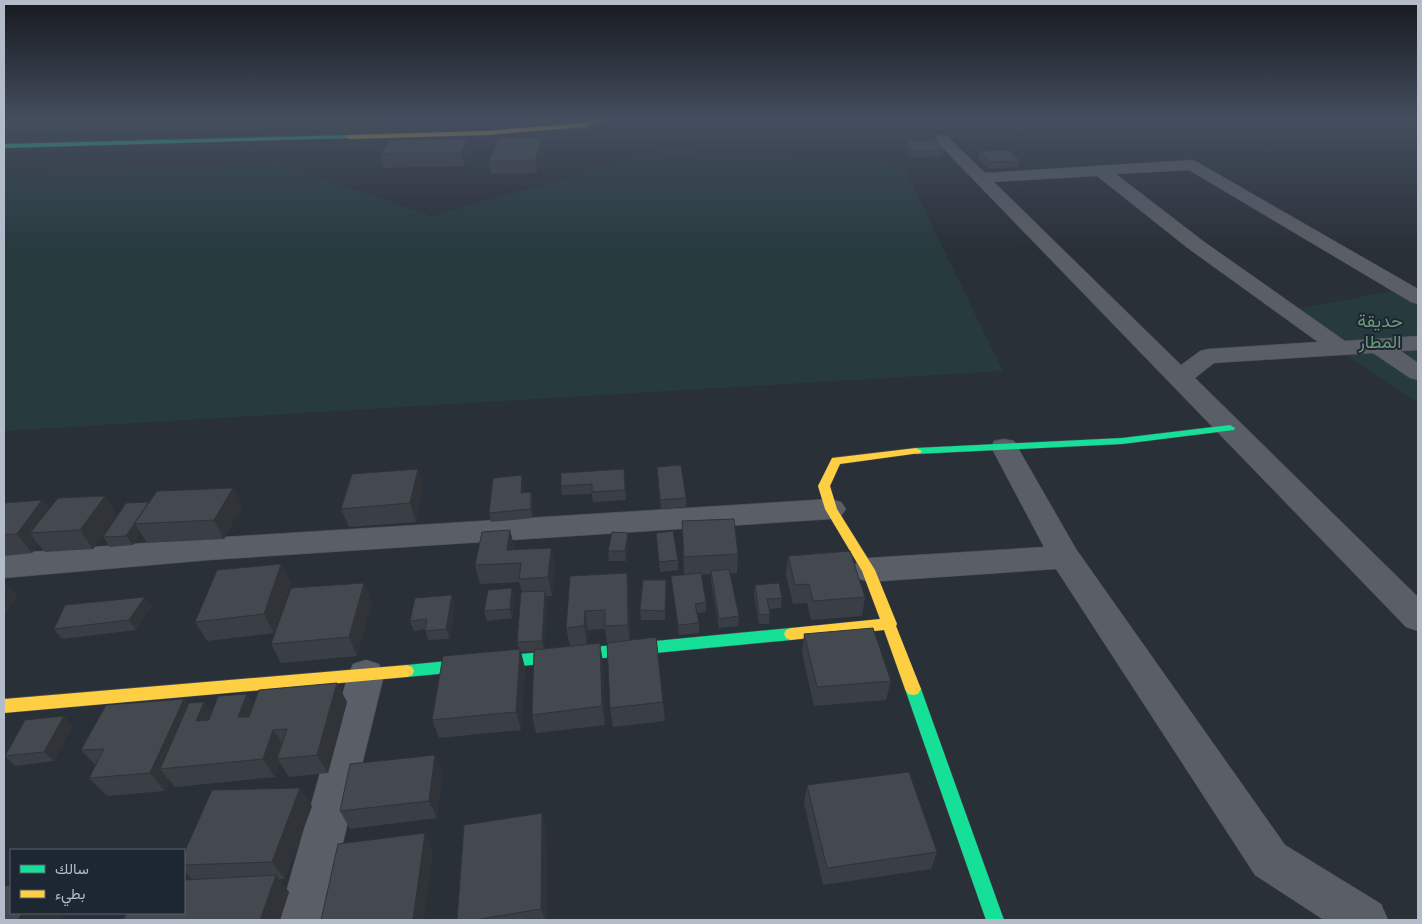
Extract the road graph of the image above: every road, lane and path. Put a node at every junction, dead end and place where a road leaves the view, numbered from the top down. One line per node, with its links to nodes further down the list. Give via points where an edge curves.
1 (965, 162): 3 (street)
2 (1100, 170): 3 (street); 4 (street, via 1192,164); 7 (street)
3 (981, 178): 9 (street)
4 (1418, 298)
5 (1418, 343): 6 (street)
6 (1378, 346): 7 (street); 8 (street)
7 (1340, 348): 9 (street, via 1208,356)
8 (1418, 373)
9 (1180, 378): 10 (street)
10 (1230, 428): 11 (street, via 1122,441); 16 (street)
11 (1004, 447): 12 (street, via 916,451 836,461 824,486); 13 (street)
12 (831, 509): 14 (street, via 209,549); 15 (street)
13 (1065, 557): 15 (street); 22 (street, via 1270,860)
14 (4, 566)
15 (868, 570): 17 (street)
16 (1418, 618)
17 (890, 624): 18 (street); 21 (street)
18 (366, 675): 19 (street); 20 (street)
19 (4, 706)
20 (301, 920)
21 (995, 920)
22 (1365, 920)

